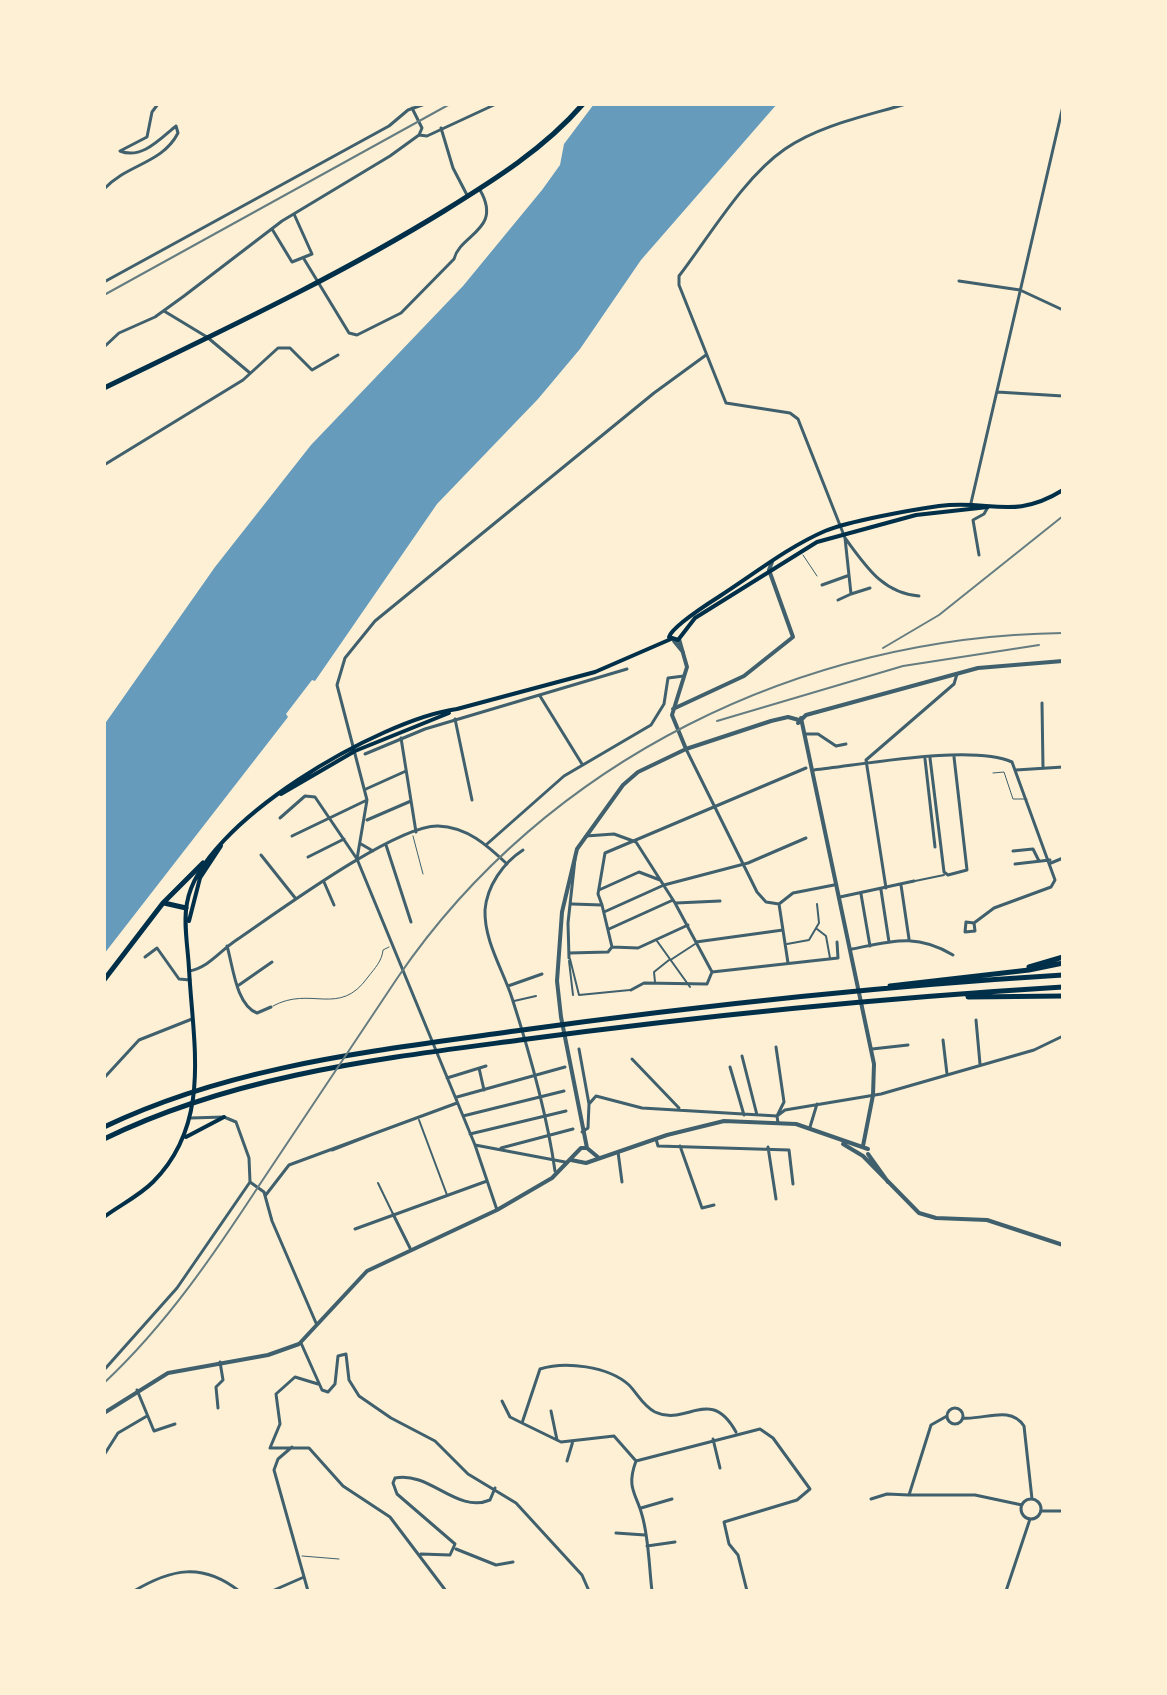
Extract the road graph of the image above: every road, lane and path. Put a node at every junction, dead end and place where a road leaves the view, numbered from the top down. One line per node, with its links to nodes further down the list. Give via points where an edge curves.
1 (158, 104): 10 (street, via 147,137 120,151 155,145 176,126 172,146 118,174)
2 (425, 104): 7 (street)
3 (496, 104): 8 (street)
4 (583, 104): 11 (main road, via 541,146)
5 (906, 104): 25 (street, via 808,136 765,165 746,188 679,276)
6 (1063, 106): 19 (street)
7 (412, 108): 9 (street, via 422,128); 17 (street, via 389,126)
8 (441, 128): 9 (street); 12 (street)
9 (419, 135): 13 (street)
10 (104, 189)
11 (479, 189): 12 (main road); 18 (street, via 486,208 478,233 401,313 351,335)
12 (468, 197): 18 (main road)
13 (294, 214): 14 (street); 15 (street, via 313,251)
14 (272, 229): 15 (street, via 292,262); 21 (street)
15 (304, 259): 18 (street)
16 (959, 281): 19 (street)
17 (104, 282)
18 (317, 283): 22 (main road)
19 (1020, 290): 20 (street); 28 (street)
20 (1063, 310)
21 (164, 311): 22 (street); 23 (street, via 119,333)
22 (207, 337): 26 (street); 27 (main road)
23 (104, 347)
24 (338, 355): 26 (street, via 312,370 282,346)
25 (707, 355): 34 (street, via 726,403 790,413 798,419); 62 (street, via 375,621 345,658 338,678 339,702)
26 (250, 373): 30 (street)
27 (104, 388)
28 (997, 392): 29 (street); 32 (street)
29 (1063, 396)
30 (104, 465)
31 (1063, 490): 33 (main road, via 1032,506)
32 (971, 503): 33 (main road); 34 (main road)
33 (988, 507): 35 (main road, via 934,511); 37 (street, via 973,520)
34 (840, 527): 35 (street); 38 (main road, via 814,536)
35 (844, 536): 36 (main road); 40 (street); 44 (street, via 877,580 898,593)
36 (800, 551): 38 (main road); 39 (lane)
37 (979, 555)
38 (770, 566): 46 (main road); 47 (main road); 55 (street, via 791,640 744,676)
39 (817, 576)
40 (847, 576): 41 (street); 43 (street)
41 (822, 585)
42 (870, 588): 43 (street)
43 (851, 594): 45 (street)
44 (919, 596)
45 (838, 600)
46 (709, 604): 47 (main road); 48 (main road)
47 (699, 615): 48 (main road)
48 (675, 636): 52 (street, via 685,654); 62 (main road, via 595,672 457,709)
49 (1063, 661): 51 (street, via 1008,663)
50 (627, 669): 53 (street)
51 (957, 674): 58 (street); 69 (street, via 954,684 871,754)
52 (686, 677): 55 (street); 68 (street, via 668,678 664,704 651,725)
53 (540, 696): 56 (street); 68 (street)
54 (1042, 703): 72 (street)
55 (673, 709): 63 (street)
56 (455, 719): 60 (street); 80 (street)
57 (771, 721): 58 (street); 58 (street, via 789,716); 63 (street)
58 (799, 721): 59 (street)
59 (806, 734): 61 (street, via 818,734 836,746); 73 (street)
60 (401, 738): 64 (street); 75 (street)
61 (846, 744)
62 (354, 749): 77 (street); 91 (main road, via 274,798)
63 (686, 749): 82 (street); 88 (street, via 630,778)
64 (365, 754)
65 (954, 757): 67 (street); 74 (street, via 1009,759); 113 (street, via 967,870)
66 (924, 758): 67 (street); 69 (street); 96 (street)
67 (930, 758): 113 (street)
68 (582, 764): 93 (street)
69 (867, 764): 73 (street); 120 (street)
70 (1063, 767): 72 (street)
71 (806, 768): 82 (street)
72 (1043, 768): 74 (street)
73 (813, 770): 117 (street)
74 (1016, 770): 78 (street)
75 (406, 771): 77 (street); 81 (street)
76 (993, 773): 78 (lane, via 1004,772 1013,799)
77 (364, 789): 79 (street)
78 (1027, 799): 107 (street)
79 (367, 800): 84 (street); 85 (street)
80 (472, 800)
81 (411, 801): 85 (street); 86 (street)
82 (714, 805): 92 (street); 110 (street)
83 (280, 818): 84 (street, via 311,795)
84 (330, 818): 87 (street); 90 (street)
85 (365, 821): 95 (street)
86 (414, 832): 93 (street, via 443,827); 94 (street); 112 (lane)
87 (292, 836)
88 (586, 836): 92 (street, via 614,834); 102 (street)
89 (806, 838): 110 (street)
90 (344, 839): 103 (street); 105 (street)
91 (225, 841): 108 (main road); 138 (main road, via 200,878)
92 (636, 842): 114 (street); 121 (street, via 602,856)
93 (487, 844): 109 (street)
94 (386, 845): 98 (street); 135 (street)
95 (360, 846): 98 (street); 100 (street); 105 (street)
96 (935, 847)
97 (523, 850): 109 (street)
98 (373, 851): 100 (street)
99 (1013, 851): 106 (street, via 1033,849)
100 (368, 853): 105 (street)
101 (261, 855): 124 (street)
102 (575, 856): 128 (street); 222 (street, via 562,912 557,981)
103 (308, 857)
104 (1063, 858): 107 (street)
105 (357, 859): 115 (street); 150 (street)
106 (1039, 861): 107 (street); 111 (street)
107 (1051, 861): 136 (street, via 1056,876 1051,887 994,908)
108 (203, 863): 127 (main road); 133 (main road)
109 (507, 864): 170 (street, via 488,894 485,919)
110 (743, 864): 118 (street); 129 (street, via 763,900)
111 (1015, 864)
112 (423, 874)
113 (945, 874): 116 (street)
114 (660, 880): 118 (street); 121 (street, via 639,872)
115 (324, 881): 124 (street); 131 (street)
116 (914, 881): 119 (street)
117 (838, 884): 123 (street); 129 (street, via 793,893)
118 (664, 885): 125 (street); 134 (street)
119 (901, 885): 120 (street); 143 (street)
120 (884, 888): 122 (street); 146 (street)
121 (598, 890): 132 (street)
122 (861, 893): 123 (street); 151 (street)
123 (840, 897): 142 (street)
124 (296, 900): 149 (street)
125 (674, 901): 126 (street); 137 (street); 139 (street)
126 (720, 901)
127 (163, 903): 133 (main road); 166 (main road)
128 (571, 904): 132 (street); 154 (street)
129 (779, 904): 141 (street)
130 (817, 904): 140 (street)
131 (334, 905)
132 (602, 905): 134 (street)
133 (186, 908): 138 (main road)
134 (604, 912): 139 (street)
135 (411, 922)
136 (974, 923)
137 (688, 925): 144 (street); 147 (street)
138 (187, 927): 162 (main road)
139 (609, 929): 152 (street)
140 (816, 929): 148 (street, via 809,940); 157 (street, via 826,936)
141 (783, 930): 147 (street); 148 (street)
142 (846, 935): 145 (street); 153 (street)
143 (909, 939): 146 (street); 155 (street, via 931,942)
144 (656, 940): 152 (street, via 638,948); 158 (street)
145 (837, 942): 157 (street, via 838,958)
146 (889, 942): 151 (street)
147 (694, 943): 158 (street); 163 (street)
148 (785, 944): 161 (street)
149 (227, 946): 162 (street, via 203,967); 169 (street)
150 (392, 946): 180 (lane, via 383,950 382,959 350,997 288,998); 199 (street)
151 (870, 946): 153 (street)
152 (612, 947): 154 (street, via 608,952)
153 (849, 950): 188 (street)
154 (569, 955): 173 (street, via 579,995); 175 (street, via 573,995)
155 (953, 955)
156 (145, 957): 167 (street, via 157,948 179,979)
157 (830, 959): 161 (street)
158 (671, 960): 168 (street, via 654,972); 171 (street)
159 (1063, 960): 174 (main road, via 1021,971)
160 (272, 962): 169 (street)
161 (788, 963): 163 (street)
162 (189, 971): 167 (main road)
163 (712, 972): 171 (street, via 707,984)
164 (542, 974): 170 (street)
165 (1063, 975): 174 (main road)
166 (104, 980)
167 (190, 980): 181 (main road)
168 (655, 984): 171 (street); 173 (street)
169 (239, 986): 180 (street, via 249,1010 257,1013)
170 (508, 986): 179 (street)
171 (690, 987)
172 (1063, 987): 178 (main road)
173 (631, 990)
174 (874, 990): 219 (main road, via 573,1023 315,1062 202,1087)
175 (569, 991)
176 (536, 996): 179 (street)
177 (1063, 996): 178 (main road)
178 (938, 997): 225 (main road, via 570,1033 324,1069 201,1098)
179 (513, 1001): 197 (street)
180 (271, 1007)
181 (192, 1019): 198 (street, via 139,1040); 216 (main road, via 196,1083)
182 (976, 1020): 192 (street)
183 (1063, 1036): 192 (street)
184 (943, 1040): 196 (street)
185 (908, 1045): 188 (street)
186 (776, 1047): 213 (street, via 784,1102)
187 (579, 1049): 206 (street)
188 (871, 1049): 202 (street)
189 (742, 1056): 212 (street)
190 (632, 1059): 208 (street)
191 (486, 1066): 195 (street)
192 (980, 1066): 196 (street)
193 (565, 1067): 197 (street)
194 (730, 1067): 210 (street)
195 (479, 1068): 199 (street); 200 (street)
196 (947, 1074): 202 (street)
197 (533, 1076): 200 (street); 203 (street)
198 (104, 1078)
199 (447, 1078): 204 (street)
200 (484, 1090): 204 (street)
201 (564, 1091): 203 (street)
202 (873, 1095): 207 (street); 233 (street)
203 (538, 1097): 211 (street); 215 (street)
204 (455, 1098): 205 (street)
205 (457, 1103): 211 (street); 217 (street)
206 (589, 1104): 208 (street, via 596,1096 628,1106); 222 (street, via 588,1128)
207 (817, 1104): 213 (street); 220 (street)
208 (679, 1108): 210 (street)
209 (566, 1111): 215 (street)
210 (744, 1115): 212 (street)
211 (463, 1116): 223 (street)
212 (757, 1116): 213 (street)
213 (777, 1116): 218 (street)
214 (224, 1117): 216 (street); 227 (main road); 241 (street, via 241,1129)
215 (543, 1117): 223 (street); 224 (street)
216 (191, 1118): 227 (main road)
217 (419, 1118): 245 (street); 246 (street, via 289,1165)
218 (778, 1123): 220 (street); 226 (street, via 718,1122)
219 (104, 1127)
220 (810, 1127): 233 (street)
221 (573, 1129): 224 (street)
222 (582, 1132): 231 (street)
223 (470, 1134): 228 (street)
224 (548, 1135): 232 (street); 237 (street)
225 (104, 1139)
226 (656, 1139): 229 (street, via 658,1146); 234 (street)
227 (182, 1142): 251 (main road, via 153,1182)
228 (475, 1145): 232 (street); 240 (street)
229 (680, 1146): 230 (street); 248 (street, via 702,1208)
230 (768, 1147): 244 (street, via 789,1150); 247 (street)
231 (584, 1148): 235 (street); 236 (street)
232 (497, 1149): 237 (street)
233 (864, 1151): 253 (street, via 891,1188 927,1216 987,1220)
234 (618, 1152): 235 (street); 242 (street)
235 (592, 1157): 236 (street, via 584,1163)
236 (578, 1158): 238 (street)
237 (553, 1160): 238 (street); 239 (street)
238 (568, 1161): 239 (street)
239 (555, 1171): 249 (street, via 543,1184)
240 (487, 1181): 245 (street); 249 (street)
241 (250, 1182): 246 (street); 258 (street, via 177,1288)
242 (622, 1182)
243 (378, 1183): 250 (street)
244 (793, 1184)
245 (447, 1195): 250 (street)
246 (265, 1196): 255 (street)
247 (776, 1199)
248 (714, 1205)
249 (497, 1210): 254 (street)
250 (393, 1214): 252 (street); 254 (street)
251 (105, 1216)
252 (355, 1229)
253 (1063, 1245)
254 (410, 1248): 255 (street, via 367,1271)
255 (316, 1323): 256 (street)
256 (301, 1342): 257 (street, via 268,1355); 259 (street)
257 (220, 1362): 260 (street, via 168,1373); 262 (street)
258 (104, 1370)
259 (318, 1384): 274 (street, via 295,1377 276,1394 280,1424 270,1448); 279 (street, via 331,1390 338,1356 346,1354 349,1380 358,1396 435,1441 468,1474)
260 (137, 1390): 264 (street); 265 (street)
261 (502, 1401): 268 (street, via 510,1417)
262 (218, 1408)
263 (551, 1411): 272 (street)
264 (104, 1413)
265 (147, 1416): 269 (street, via 154,1431); 275 (street, via 118,1433)
266 (947, 1416): 267 (street, via 953,1423); 267 (street, via 956,1408); 280 (street, via 931,1425)
267 (963, 1418): 283 (street, via 1019,1418)
268 (522, 1423): 270 (street, via 540,1369 577,1367 621,1379 657,1413 716,1410); 272 (street)
269 (175, 1424)
270 (736, 1433): 271 (street); 307 (street, via 760,1429 770,1434 809,1491 797,1500 724,1522)
271 (713, 1439): 277 (street); 278 (street)
272 (557, 1440): 273 (street)
273 (573, 1441): 276 (street); 277 (street, via 614,1436)
274 (292, 1447): 294 (street, via 309,1448 343,1486 390,1517); 295 (street, via 274,1470)
275 (104, 1455)
276 (567, 1461)
277 (636, 1461): 285 (street, via 633,1498)
278 (720, 1468)
279 (495, 1488): 293 (street, via 490,1500 470,1503 414,1478 395,1478 397,1494 454,1540); 299 (street, via 540,1525)
280 (909, 1495): 282 (street); 284 (street, via 975,1495)
281 (672, 1499): 285 (street)
282 (871, 1499)
283 (1032, 1499): 284 (street); 286 (street)
284 (1022, 1505): 288 (street)
285 (639, 1508): 290 (street)
286 (1041, 1511): 287 (street); 288 (street)
287 (1063, 1511)
288 (1030, 1519): 308 (street)
289 (616, 1533): 290 (street)
290 (645, 1535): 292 (street)
291 (675, 1542): 292 (street)
292 (646, 1546): 306 (street)
293 (455, 1549): 294 (street, via 450,1555); 297 (street, via 496,1565)
294 (419, 1554): 305 (street)
295 (298, 1556): 296 (lane); 298 (street)
296 (339, 1559)
297 (513, 1562)
298 (304, 1577): 303 (street); 304 (street)
299 (589, 1589): 300 (street)
300 (596, 1590)
301 (134, 1591): 302 (street, via 158,1575 180,1572 202,1573)
302 (239, 1591)
303 (272, 1591)
304 (308, 1591)
305 (446, 1591)
306 (652, 1591)
307 (747, 1591)
308 (1006, 1591)

